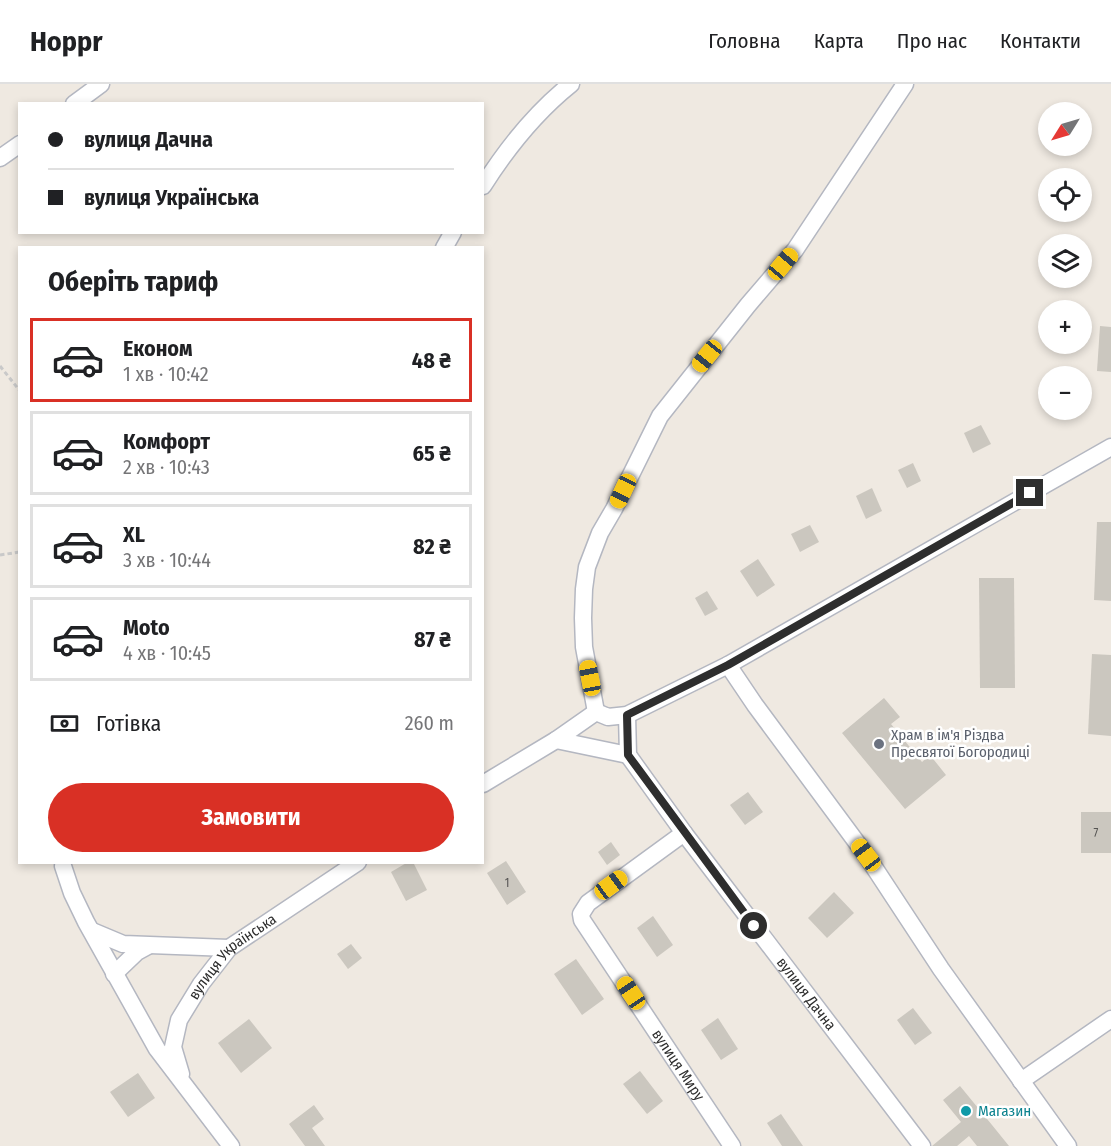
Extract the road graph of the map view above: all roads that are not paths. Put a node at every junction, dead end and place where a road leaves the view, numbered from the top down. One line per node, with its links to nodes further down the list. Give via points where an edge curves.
1 (101, 84): 4 (street)
2 (571, 84): 7 (street, via 549,102)
3 (904, 84): 10 (street, via 795,250 660,416 600,533 584,589 584,647)
4 (77, 102)
5 (18, 145): 6 (street)
6 (0, 158)
7 (484, 184)
8 (1111, 447): 9 (street)
9 (728, 665): 11 (street); 23 (street, via 866,855)
10 (596, 712): 11 (street, via 608,717); 12 (street)
11 (627, 715): 13 (street)
12 (556, 740): 13 (street); 14 (street)
13 (628, 755): 15 (street, вулиця Дачна)
14 (484, 783)
15 (684, 833): 26 (street, вулиця Миру, via 588,903 581,914); 27 (street, вулиця Дачна)
16 (355, 864): 20 (street, вулиця Українська)
17 (63, 866): 18 (street, вулиця Українська)
18 (92, 931): 19 (street, via 123,944); 21 (street, вулиця Українська)
19 (148, 946): 20 (street); 21 (street)
20 (229, 948): 24 (street, вулиця Українська, via 179,1020 173,1047)
21 (114, 974): 24 (street, вулиця Українська, via 157,1049)
22 (1111, 1019): 23 (street)
23 (1021, 1081): 28 (street)
24 (188, 1092): 25 (street, вулиця Українська)
25 (231, 1146)
26 (732, 1146)
27 (922, 1146)
28 (1068, 1146)

